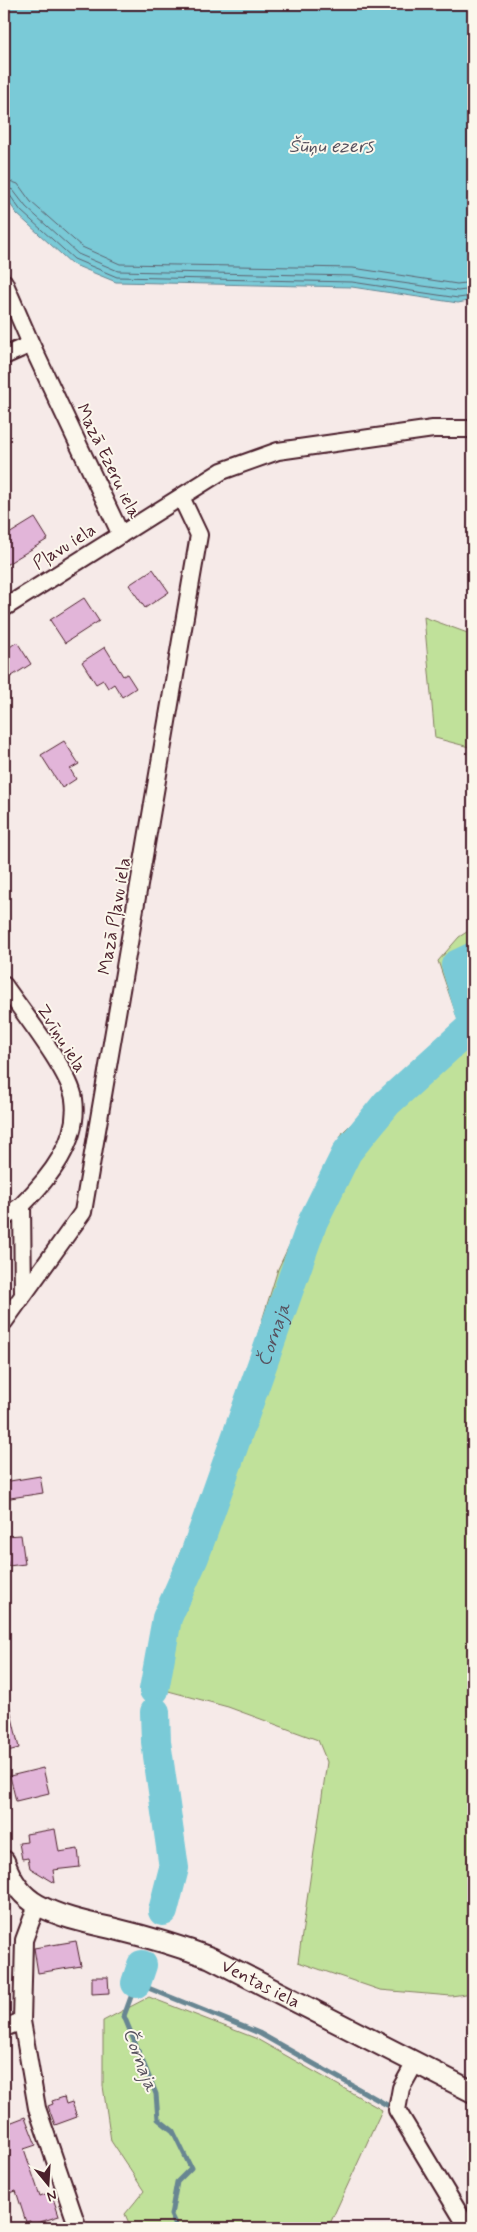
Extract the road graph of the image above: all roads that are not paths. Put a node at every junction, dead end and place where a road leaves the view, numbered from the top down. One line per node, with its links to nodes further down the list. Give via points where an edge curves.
1 (4, 282): 2 (street, Mazā Ezeru iela)
2 (30, 344): 3 (street); 6 (street, Mazā Ezeru iela)
3 (4, 356)
4 (473, 429): 5 (street, Mazā Ezeru iela, via 433,430 278,451 222,471)
5 (181, 496): 6 (street, Mazā Ezeru iela); 11 (street, Mazā Pļavu iela, via 199,534 83,1212)
6 (121, 534): 7 (street, Pļavu iela)
7 (4, 608)
8 (4, 985): 9 (street, Zvīņu iela, via 63,1072 74,1097 74,1116 64,1151 44,1183)
9 (22, 1205): 10 (street); 11 (street)
10 (4, 1218)
11 (23, 1294): 12 (street, Mazā Pļavu iela)
12 (4, 1322)
13 (4, 1861): 14 (street, via 9,1875)
14 (36, 1905): 15 (street, via 24,1940); 17 (street, Ventas iela, via 61,1916 169,1942 211,1958)
15 (22, 2021): 16 (street); 19 (street, via 37,2108)
16 (4, 2028)
17 (415, 2063): 18 (street, Ventas iela); 20 (street, via 401,2088 397,2110)
18 (473, 2092)
19 (78, 2228)
20 (468, 2228)

